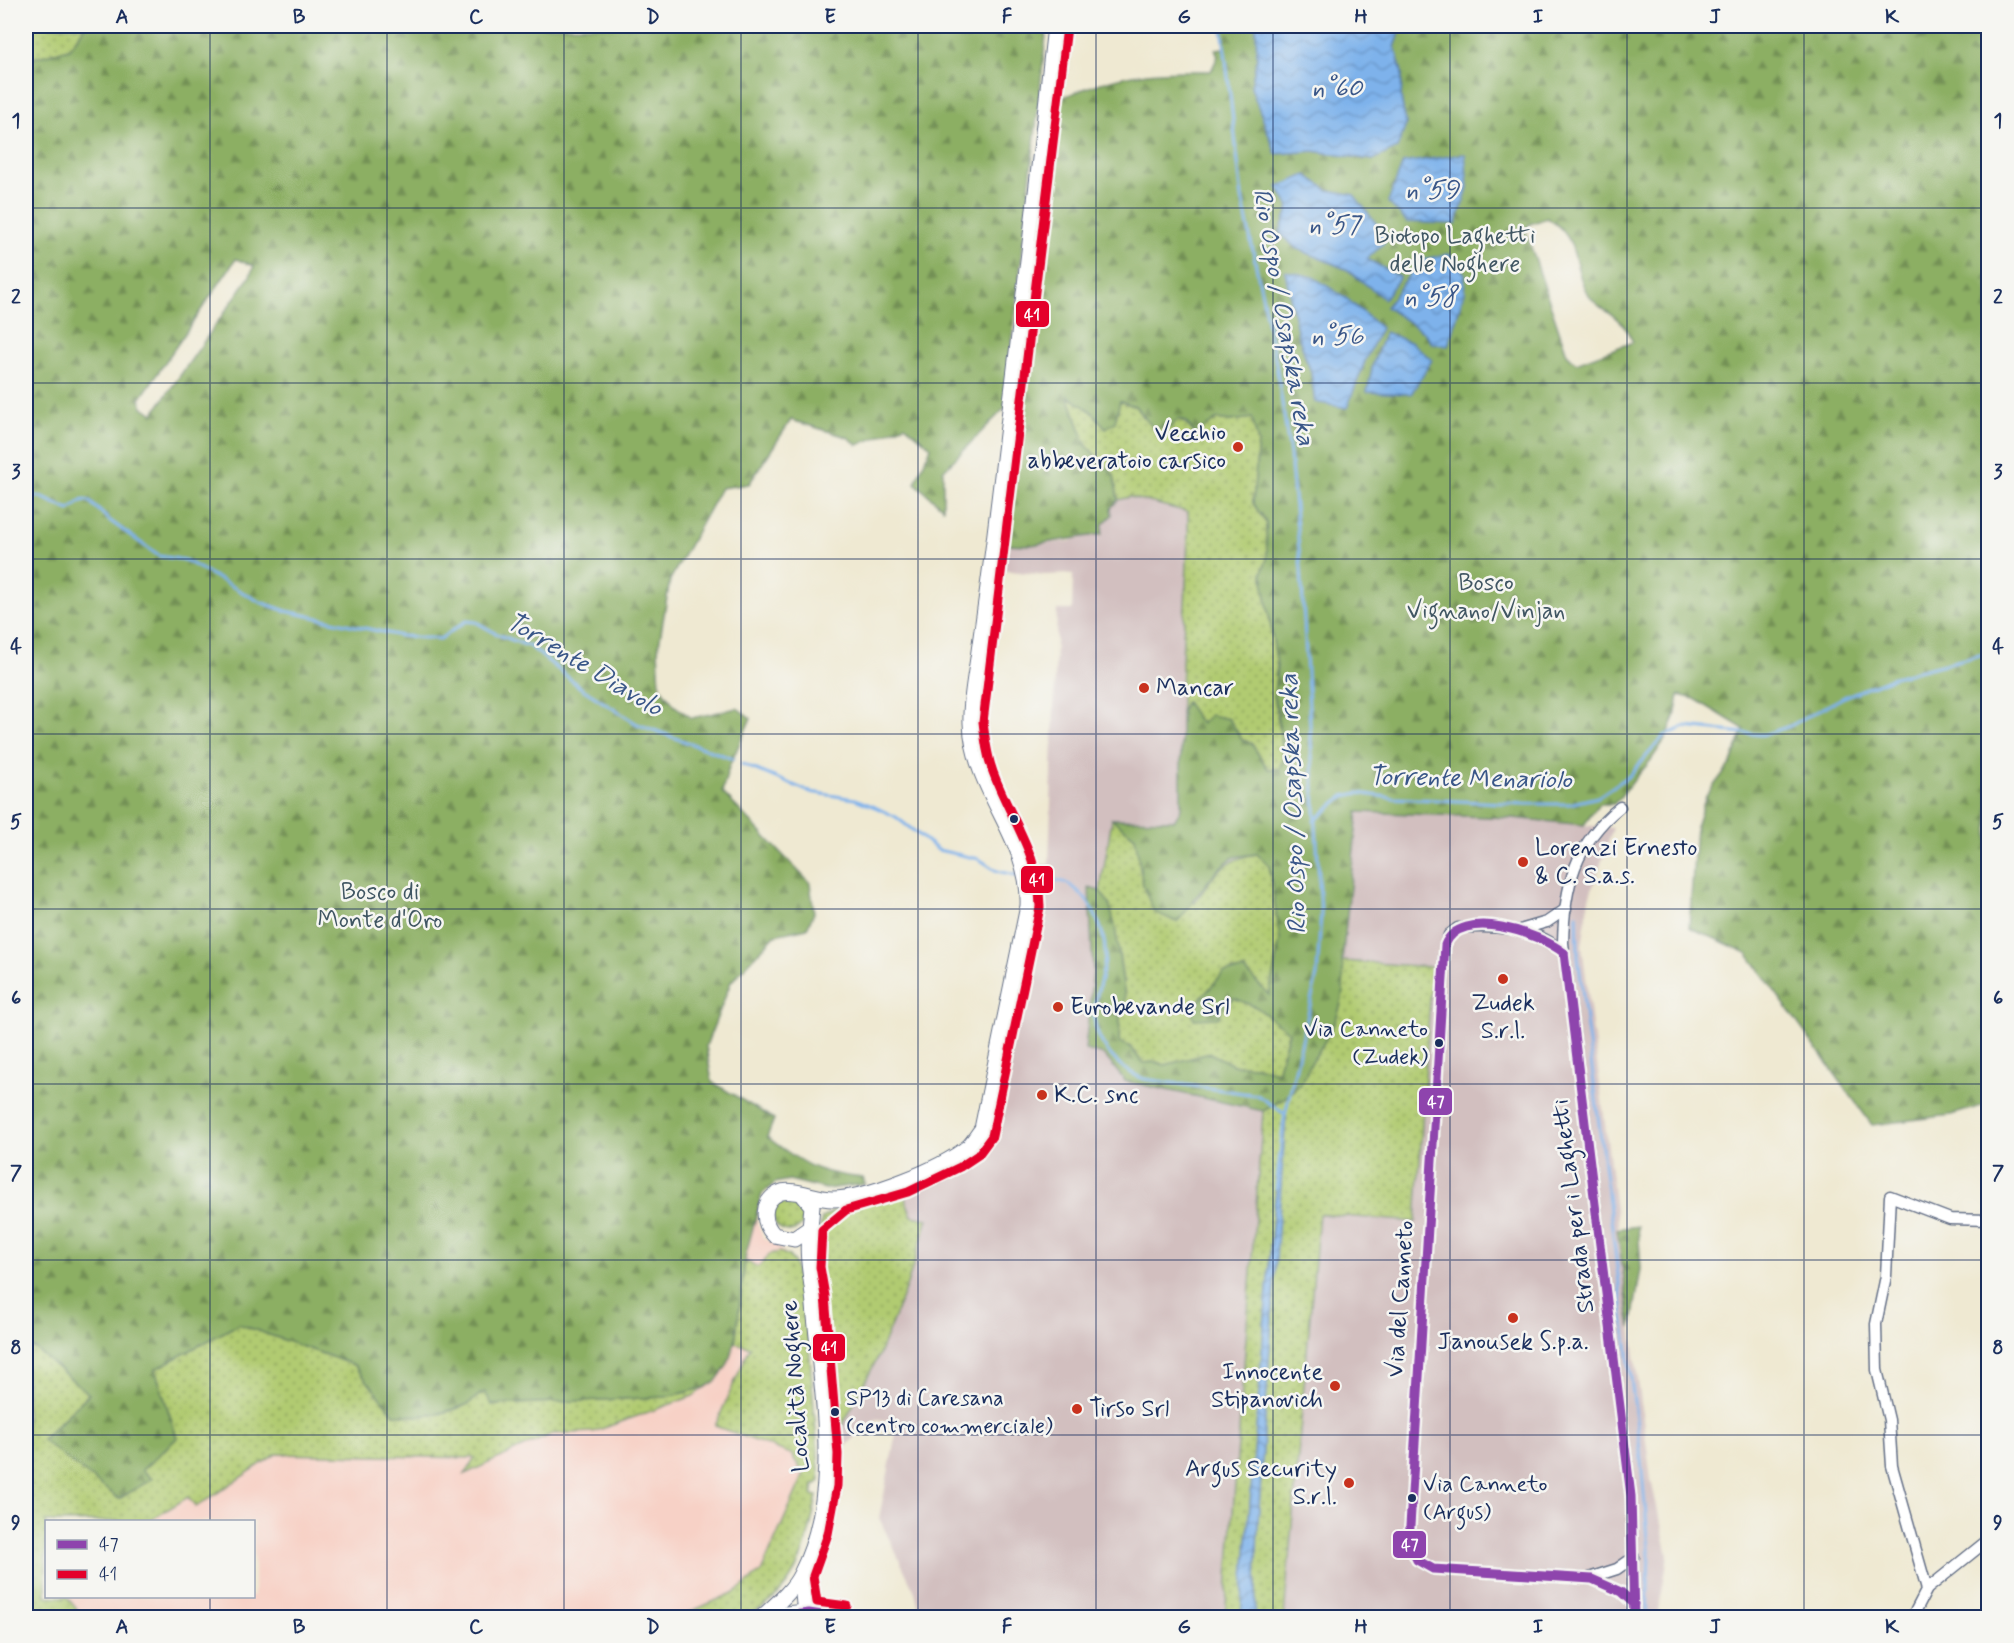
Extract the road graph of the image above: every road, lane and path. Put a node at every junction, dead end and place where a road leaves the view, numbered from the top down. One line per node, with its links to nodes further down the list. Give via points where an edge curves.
1 (1055, 26): 7 (main road, via 971,722 978,769 1025,867 1028,906 982,1129 970,1146 925,1172)
2 (1620, 807): 3 (street, Strada per i Laghetti, via 1585,842 1569,887)
3 (1566, 909): 4 (street, Via del Canneto, via 1547,922); 5 (street, Strada per i Laghetti)
4 (1513, 930): 5 (street, Via del Canneto, via 1544,938); 15 (street, Via del Canneto, via 1458,928 1445,945 1409,1543 1417,1560 1433,1569)
5 (1564, 953): 13 (street, Strada per i Laghetti, via 1630,1485)
6 (803, 1195): 7 (main road); 9 (main road, via 812,1206); 10 (main road, via 780,1192 765,1209 769,1230)
7 (840, 1199): 9 (main road)
8 (1989, 1220): 16 (street, via 1950,1219 1890,1196 1886,1276 1876,1324 1877,1371 1889,1420 1892,1466)
9 (811, 1224): 10 (main road, via 800,1237); 11 (main road, Località Noghere)
10 (788, 1240): 11 (main road)
11 (808, 1268): 14 (main road, Località Noghere, via 826,1454 816,1532)
12 (1989, 1540): 16 (street)
13 (1634, 1557): 15 (street, Via del Canneto, via 1617,1569); 17 (street, Strada per i Laghetti)
14 (801, 1575): 18 (main road, Località Noghere, via 804,1604); 19 (main road, Località Noghere)
15 (1586, 1578): 17 (street, Via del Canneto, via 1614,1588)
16 (1927, 1589): 22 (street)
17 (1634, 1604): 21 (street, Strada per i Laghetti)
18 (809, 1613): 19 (main road); 20 (main road)
19 (762, 1617)
20 (845, 1617)
21 (1634, 1617)
22 (1912, 1617)

